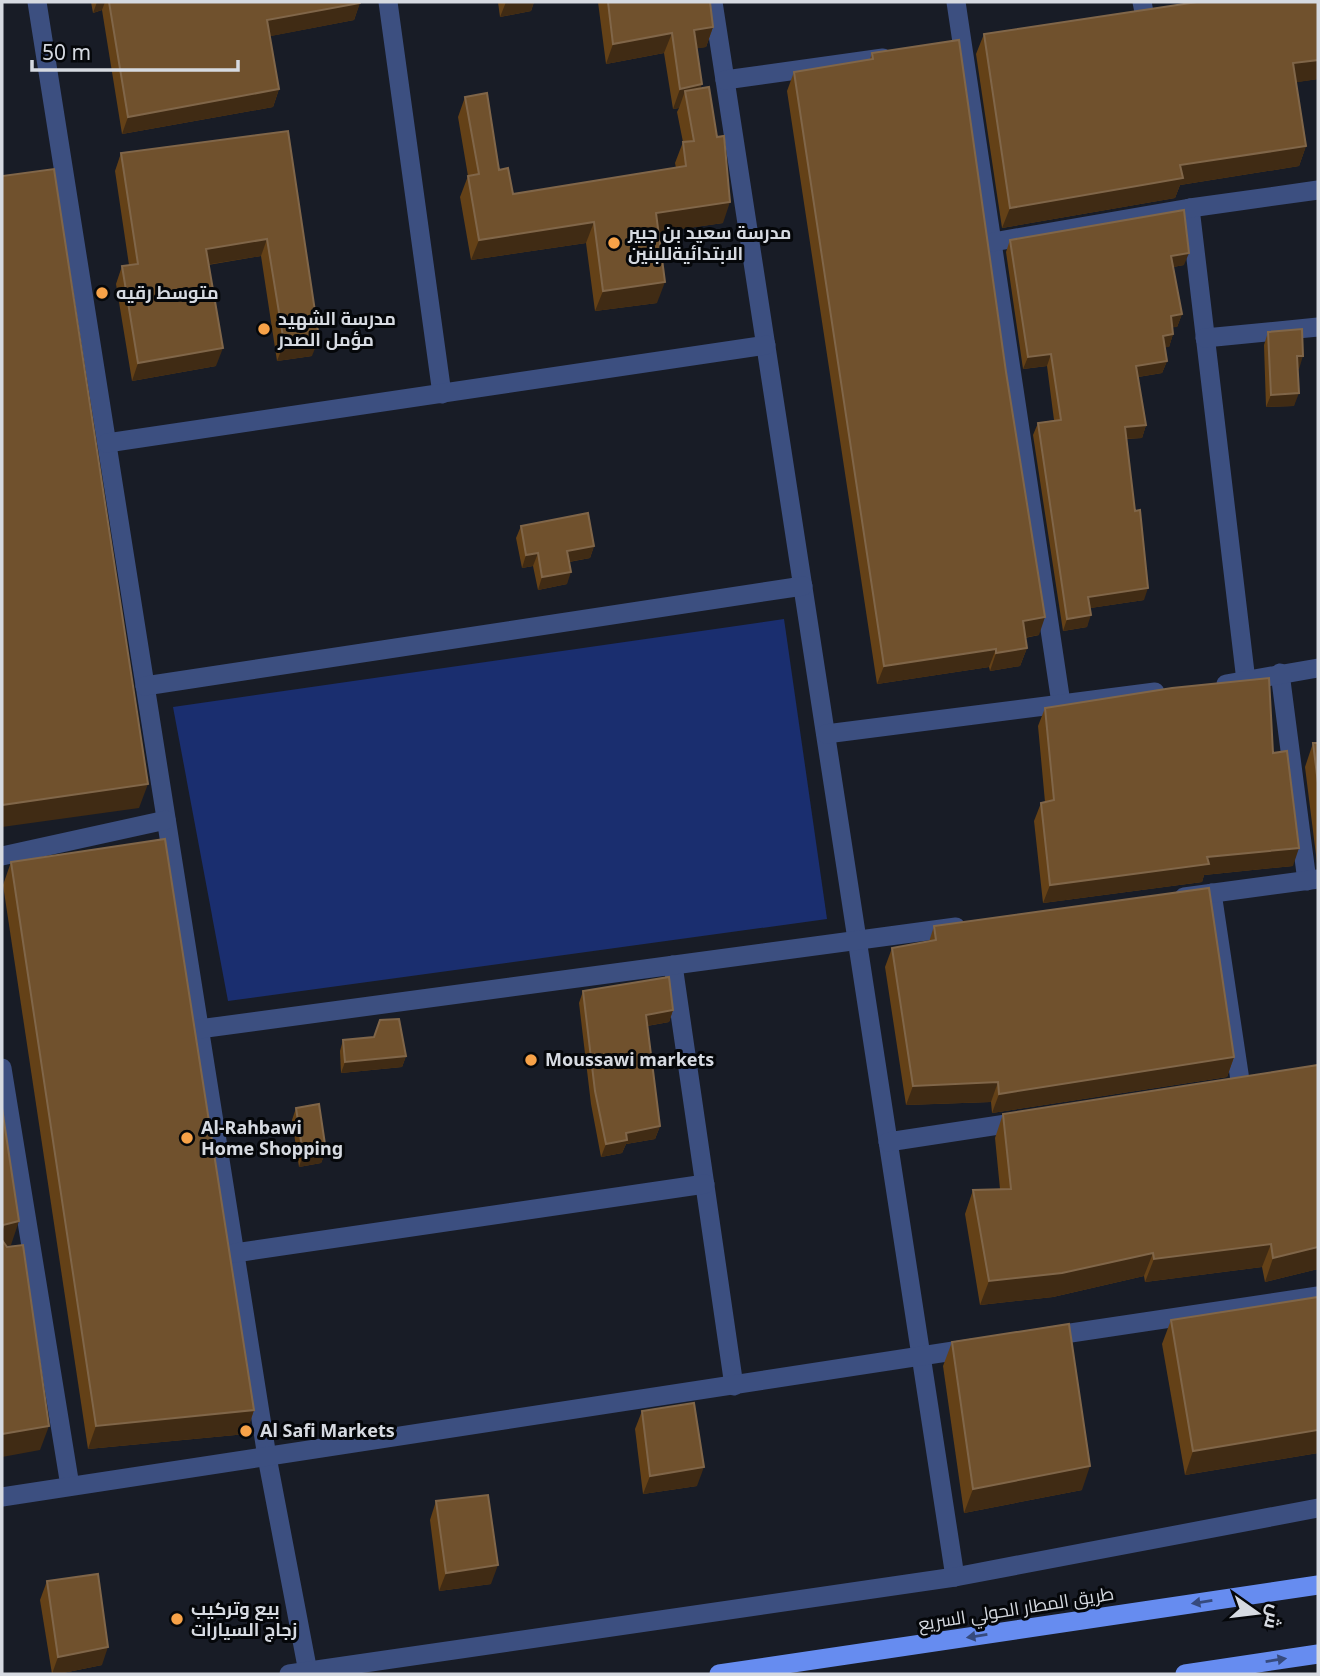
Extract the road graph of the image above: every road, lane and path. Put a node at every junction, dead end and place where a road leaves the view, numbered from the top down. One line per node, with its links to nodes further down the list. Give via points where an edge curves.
1 (37, 2): 7 (street)
2 (387, 2): 15 (street)
3 (713, 2): 6 (street)
4 (956, 2): 11 (street)
5 (897, 56): 6 (street)
6 (725, 80): 14 (street)
7 (64, 172): 8 (street); 16 (street)
8 (39, 176)
9 (1318, 190): 10 (street)
10 (1190, 208): 11 (street); 13 (street)
11 (993, 242): 24 (street)
12 (1318, 327): 13 (street)
13 (1205, 338): 20 (street)
14 (766, 345): 15 (street); 17 (street)
15 (442, 394): 16 (street)
16 (107, 443): 21 (street)
17 (803, 586): 21 (street); 25 (street)
18 (1318, 668): 19 (street)
19 (1280, 673): 20 (street); 28 (street)
20 (1246, 681): 22 (street)
21 (145, 686): 26 (street)
22 (1206, 686)
23 (1180, 689): 24 (street)
24 (1061, 703): 25 (street)
25 (826, 734): 32 (street)
26 (166, 820): 27 (street); 34 (street)
27 (2, 856)
28 (1313, 880): 29 (street)
29 (1212, 893): 30 (street); 36 (street, via 1234,1088)
30 (1158, 901)
31 (980, 924): 32 (street)
32 (858, 941): 33 (street); 38 (street)
33 (673, 965): 34 (street); 39 (street)
34 (199, 1029): 41 (street)
35 (2, 1068): 40 (street)
36 (1266, 1083)
37 (1051, 1117): 38 (street)
38 (888, 1142): 46 (street)
39 (705, 1184): 41 (street); 47 (street)
40 (32, 1253): 42 (street); 49 (street)
41 (235, 1254): 48 (street)
42 (12, 1257)
43 (1318, 1296): 44 (street)
44 (1031, 1339)
45 (990, 1346): 46 (street)
46 (921, 1356): 47 (street); 52 (street)
47 (734, 1386): 48 (street)
48 (267, 1457): 49 (street); 56 (street)
49 (70, 1486): 50 (street)
50 (2, 1497)
51 (1318, 1508): 52 (street)
52 (955, 1577): 56 (street)
53 (1318, 1585): 55 (highway, طريق المطار الحولي السريع, one-way to 55)
54 (1318, 1654): 59 (highway, one-way to 54)
55 (855, 1655): 57 (highway, طريق المطار الحولي السريع); 58 (highway)
56 (298, 1673)
57 (719, 1674)
58 (834, 1674)
59 (1185, 1674)

